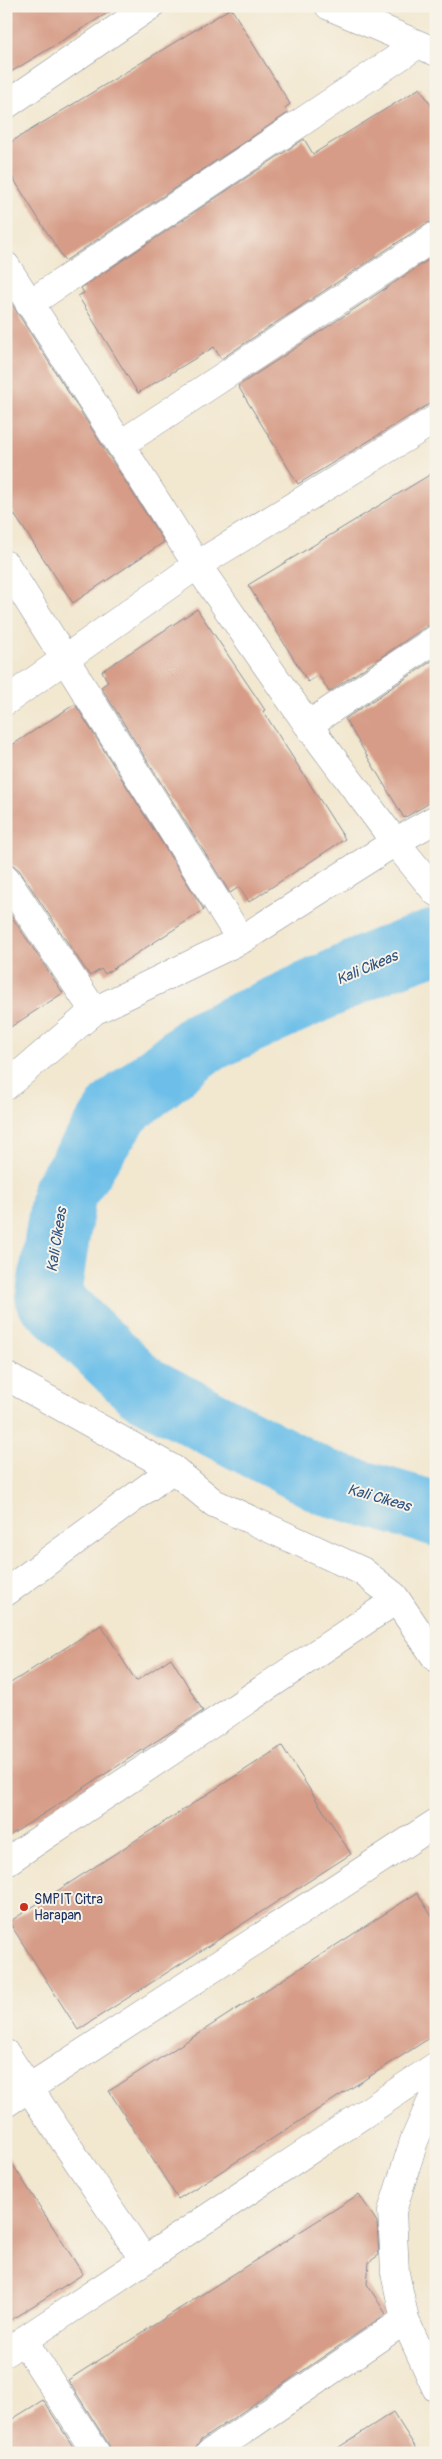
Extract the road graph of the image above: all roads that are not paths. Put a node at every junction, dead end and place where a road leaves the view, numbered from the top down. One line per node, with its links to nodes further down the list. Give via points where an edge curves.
1 (150, 6): 4 (street)
2 (329, 6): 3 (street)
3 (427, 48): 7 (street)
4 (6, 105)
5 (436, 236): 9 (street)
6 (6, 266): 7 (street)
7 (29, 304): 9 (street)
8 (436, 418): 11 (street)
9 (121, 444): 11 (street)
10 (6, 565): 13 (street)
11 (197, 565): 13 (street); 15 (street)
12 (436, 640): 15 (street)
13 (65, 657): 14 (street); 20 (street)
14 (6, 701)
15 (308, 725): 17 (street)
16 (436, 819): 17 (street)
17 (395, 842): 19 (street); 20 (street)
18 (6, 879): 21 (street)
19 (434, 890)
20 (240, 940): 21 (street)
21 (94, 1010): 22 (street)
22 (6, 1086)
23 (6, 1376): 24 (street)
24 (173, 1468): 25 (street); 26 (street, via 214,1504 362,1571)
25 (6, 1592)
26 (396, 1600): 27 (street); 29 (street)
27 (436, 1658)
28 (436, 1824): 32 (street)
29 (6, 1862)
30 (6, 2054): 32 (street)
31 (436, 2066): 35 (street)
32 (29, 2088): 34 (street); 35 (street)
33 (436, 2091): 36 (street, via 414,2141 392,2211 395,2273)
34 (6, 2103)
35 (144, 2260): 37 (street)
36 (405, 2320): 38 (street); 40 (street)
37 (15, 2346): 39 (street)
38 (436, 2388)
39 (96, 2453)
40 (210, 2453)

